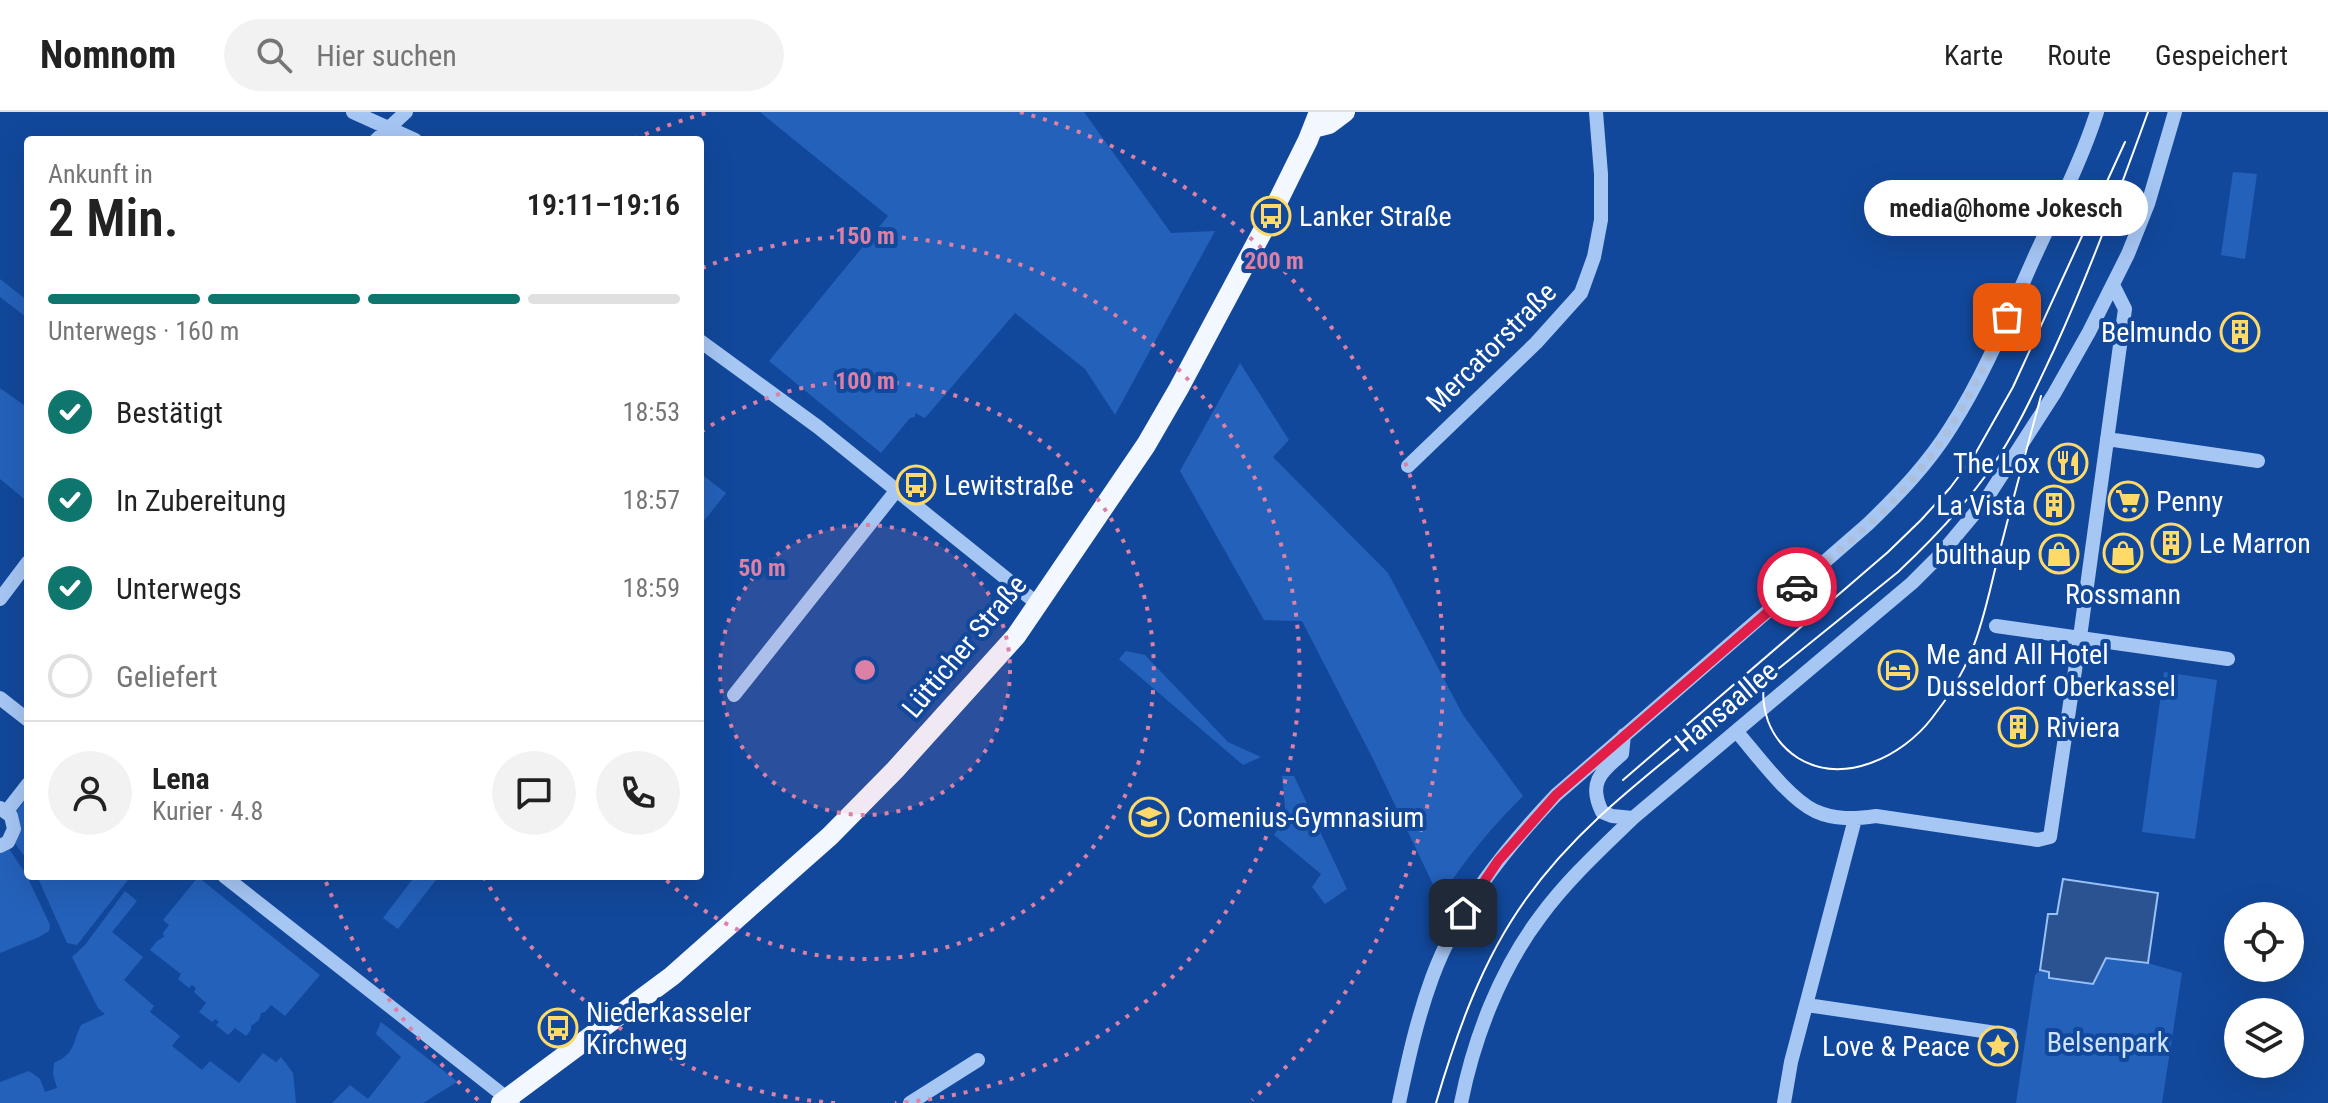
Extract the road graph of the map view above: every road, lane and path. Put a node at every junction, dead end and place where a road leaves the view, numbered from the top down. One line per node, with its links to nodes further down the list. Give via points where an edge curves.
1 (353, 112): 8 (street)
2 (406, 112): 8 (street)
3 (1345, 112): 7 (main road, via 1329,124)
4 (1596, 112): 15 (street, Mercatorstraße, via 1601,220 1581,293)
5 (2097, 112): 27 (street, Hansaallee, via 1985,365 1930,458 1868,524)
6 (2175, 112): 11 (street, Hansaallee, via 2148,204)
7 (1316, 120): 19 (main road, Lütticher Straße, via 1179,388)
8 (388, 128): 9 (street); 10 (street)
9 (380, 136)
10 (406, 136)
11 (2113, 285): 13 (street, via 2125,309); 26 (street, Hansaallee, via 2054,394 1969,521 1912,583)
12 (704, 344): 16 (street)
13 (2107, 439): 14 (street); 21 (street)
14 (2258, 461)
15 (1408, 466)
16 (896, 491): 19 (street); 23 (street)
17 (24, 567): 18 (street)
18 (0, 599)
19 (1039, 605): 37 (main road, Lütticher Straße, via 959,700 830,836 672,976)
20 (1996, 626): 21 (street)
21 (2080, 637): 22 (street); 31 (street, via 2050,837 2038,840 1876,816)
22 (2228, 659)
23 (734, 695)
24 (0, 698): 25 (street)
25 (24, 717)
26 (1737, 732): 30 (street, Hansaallee); 31 (street, via 1814,811)
27 (1624, 735): 30 (street, Hansaallee, via 1622,754 1602,773 1595,792 1602,812); 40 (street, Hansaallee, via 1524,829 1463,913 1425,998)
28 (24, 788): 29 (street)
29 (3, 809): 32 (street, via 14,829)
30 (1633, 818): 41 (street, Hansaallee, via 1553,901 1519,949 1473,1052)
31 (1855, 819): 34 (street)
32 (0, 846)
33 (229, 880): 37 (street)
34 (1807, 1005): 35 (street); 42 (street)
35 (2010, 1035)
36 (978, 1060): 39 (street)
37 (507, 1101): 38 (main road, Lütticher Straße)
38 (480, 1103)
39 (910, 1103)
40 (1399, 1103)
41 (1461, 1103)
42 (1784, 1103)

